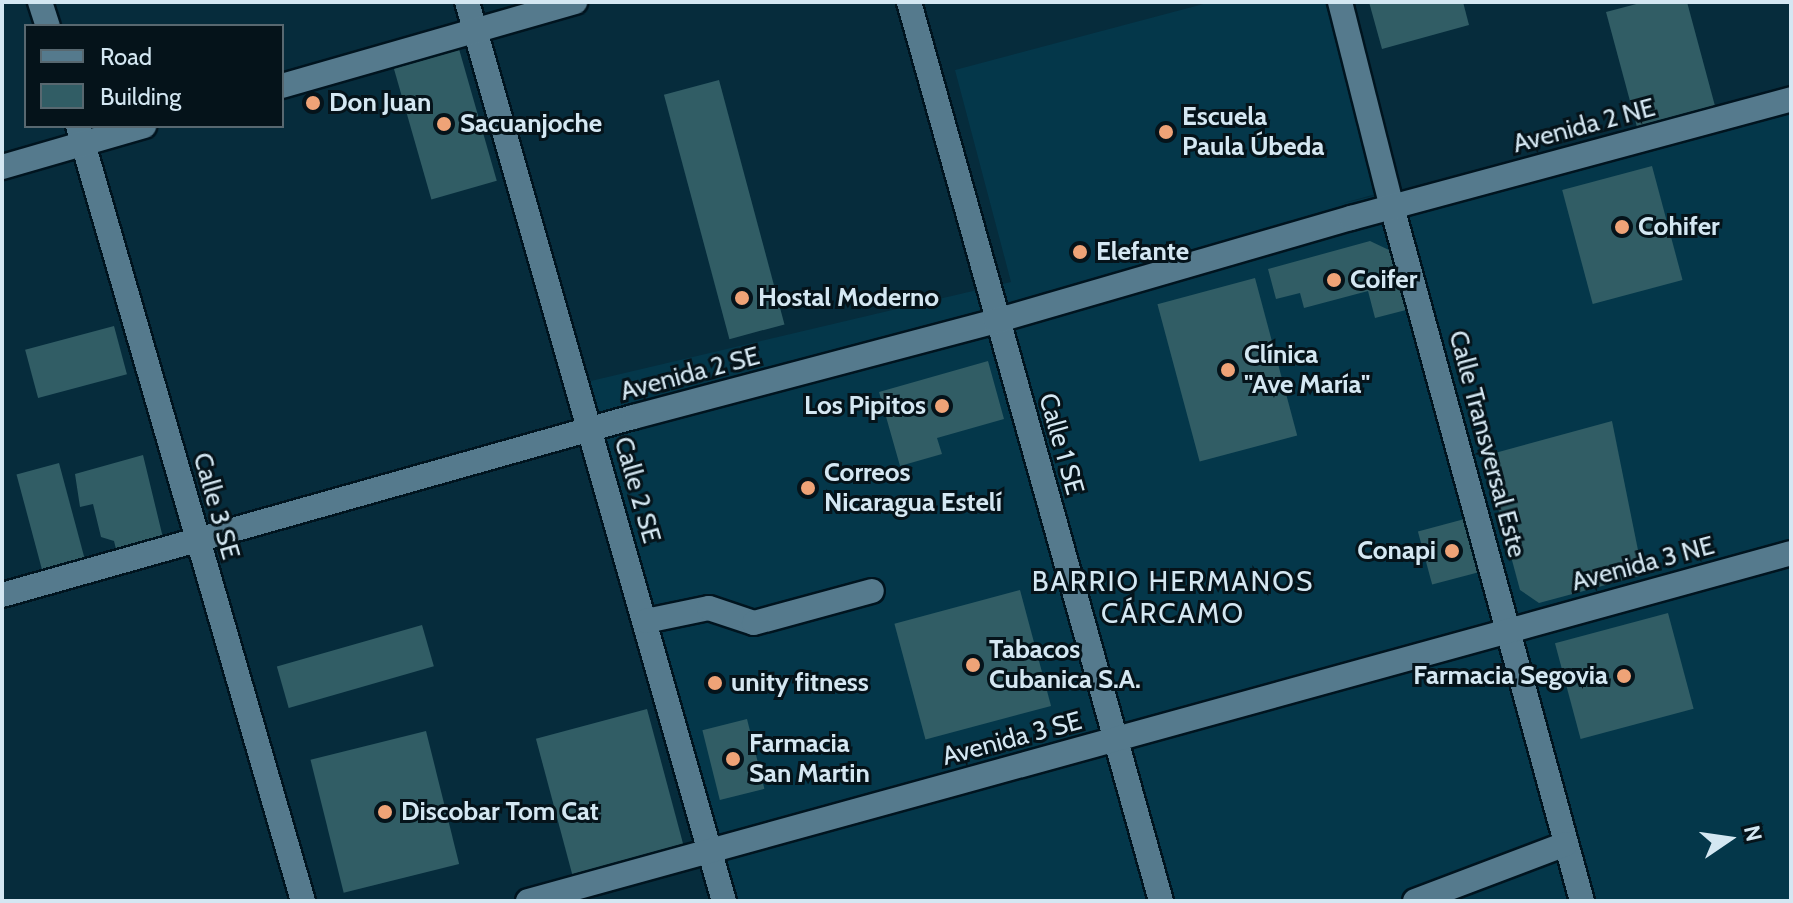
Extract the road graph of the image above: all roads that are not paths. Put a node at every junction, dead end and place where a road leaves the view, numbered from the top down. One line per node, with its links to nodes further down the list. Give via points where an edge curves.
1 (40, 2): 6 (street)
2 (467, 2): 7 (street, Calle 2 SE)
3 (575, 2): 7 (street)
4 (909, 2): 14 (street, Calle 1 SE)
5 (1340, 2): 13 (street, Calle Transversal Este)
6 (47, 24)
7 (475, 29): 8 (street); 15 (street, Calle 2 SE)
8 (284, 85)
9 (1791, 99): 13 (street, Avenida 2 NE)
10 (130, 128): 11 (street)
11 (81, 135): 12 (street); 16 (street, Calle 3 SE)
12 (2, 167)
13 (1392, 207): 14 (street, Avenida 2 SE); 21 (street, Calle Transversal Este)
14 (996, 321): 15 (street, Avenida 2 SE); 22 (street, Calle 1 SE)
15 (591, 430): 16 (street, Avenida 2 SE); 20 (street, Calle 2 SE)
16 (197, 542): 19 (street, Avenida 2 SE); 25 (street, Calle 3 SE)
17 (1791, 553): 21 (street, Avenida 3 NE)
18 (872, 591): 20 (street, via 754,623 709,608)
19 (2, 595)
20 (646, 621): 24 (street, Calle 2 SE)
21 (1509, 629): 22 (street, Avenida 3 SE); 23 (street, Calle Transversal Este)
22 (1117, 740): 24 (street, Avenida 3 SE); 28 (street, Calle 1 SE)
23 (1566, 844): 29 (street); 30 (street, Calle Transversal Este)
24 (711, 851): 26 (street, Avenida 3 SE); 27 (street, Calle 2 SE)
25 (303, 901)
26 (528, 901)
27 (724, 901)
28 (1161, 901)
29 (1415, 901)
30 (1582, 901)

